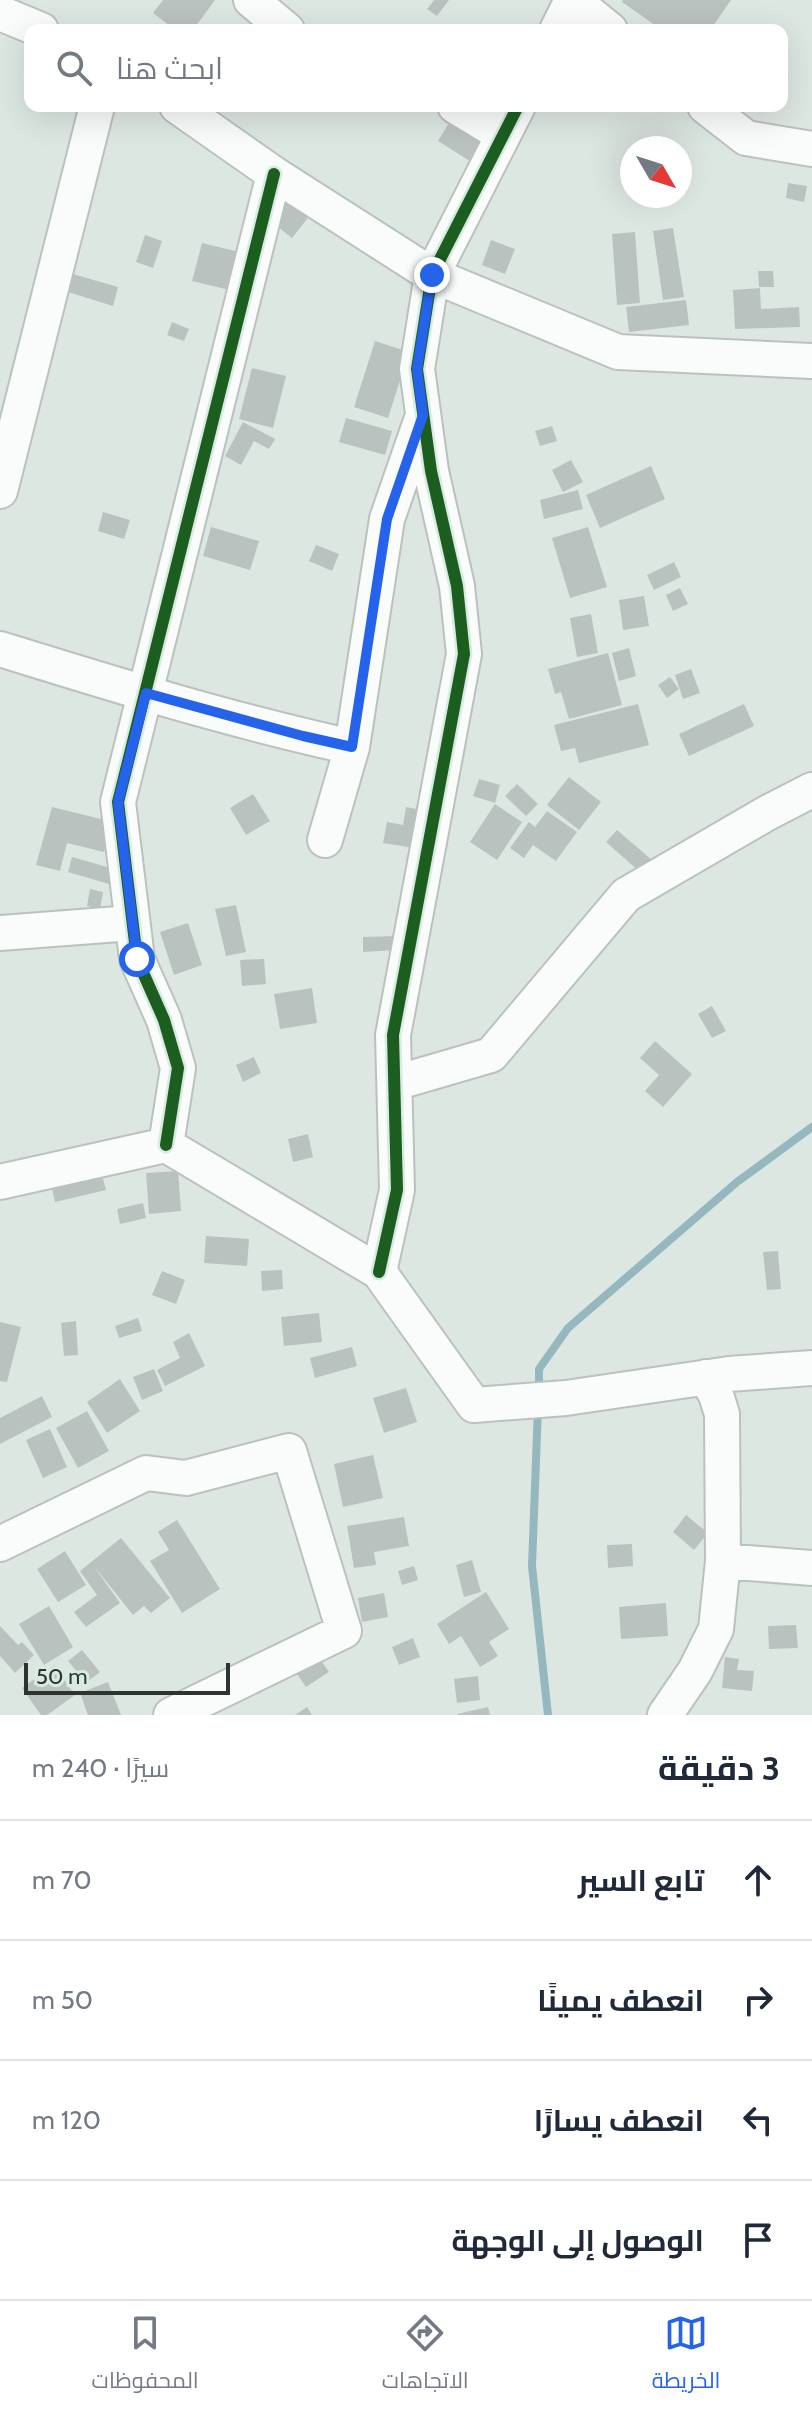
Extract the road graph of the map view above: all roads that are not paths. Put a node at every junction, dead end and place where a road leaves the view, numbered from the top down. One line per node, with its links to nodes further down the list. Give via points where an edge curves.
1 (251, 0): 5 (street)
2 (572, 0): 6 (street); 7 (street)
3 (0, 13): 4 (street)
4 (27, 24)
5 (280, 24)
6 (560, 24)
7 (602, 24)
8 (95, 112): 18 (street)
9 (186, 112): 14 (street)
10 (477, 112): 12 (street)
11 (713, 112): 13 (street, via 746,138)
12 (510, 121): 15 (street)
13 (812, 149)
14 (274, 174): 15 (street); 20 (street)
15 (432, 275): 16 (street, via 618,352); 17 (street, via 417,369)
16 (812, 361)
17 (423, 415): 21 (street, via 387,519); 26 (street, via 457,586 464,654 393,1035)
18 (0, 491)
19 (0, 649): 20 (street)
20 (146, 693): 21 (street); 24 (street, via 118,802)
21 (352, 747): 23 (street)
22 (812, 790): 26 (street, via 626,895 491,1055)
23 (325, 840)
24 (132, 923): 25 (street); 27 (street, via 137,959 178,1068)
25 (0, 933)
26 (395, 1083): 29 (street, via 397,1190)
27 (166, 1145): 28 (street); 29 (street)
28 (0, 1182)
29 (379, 1272): 31 (street, via 474,1405 566,1398)
30 (812, 1368): 31 (street)
31 (706, 1377): 33 (street, via 722,1414)
32 (0, 1544): 35 (street, via 146,1473 186,1478 289,1451 344,1631)
33 (723, 1561): 34 (street); 36 (street, via 716,1629)
34 (812, 1568)
35 (171, 1715)
36 (665, 1715)

